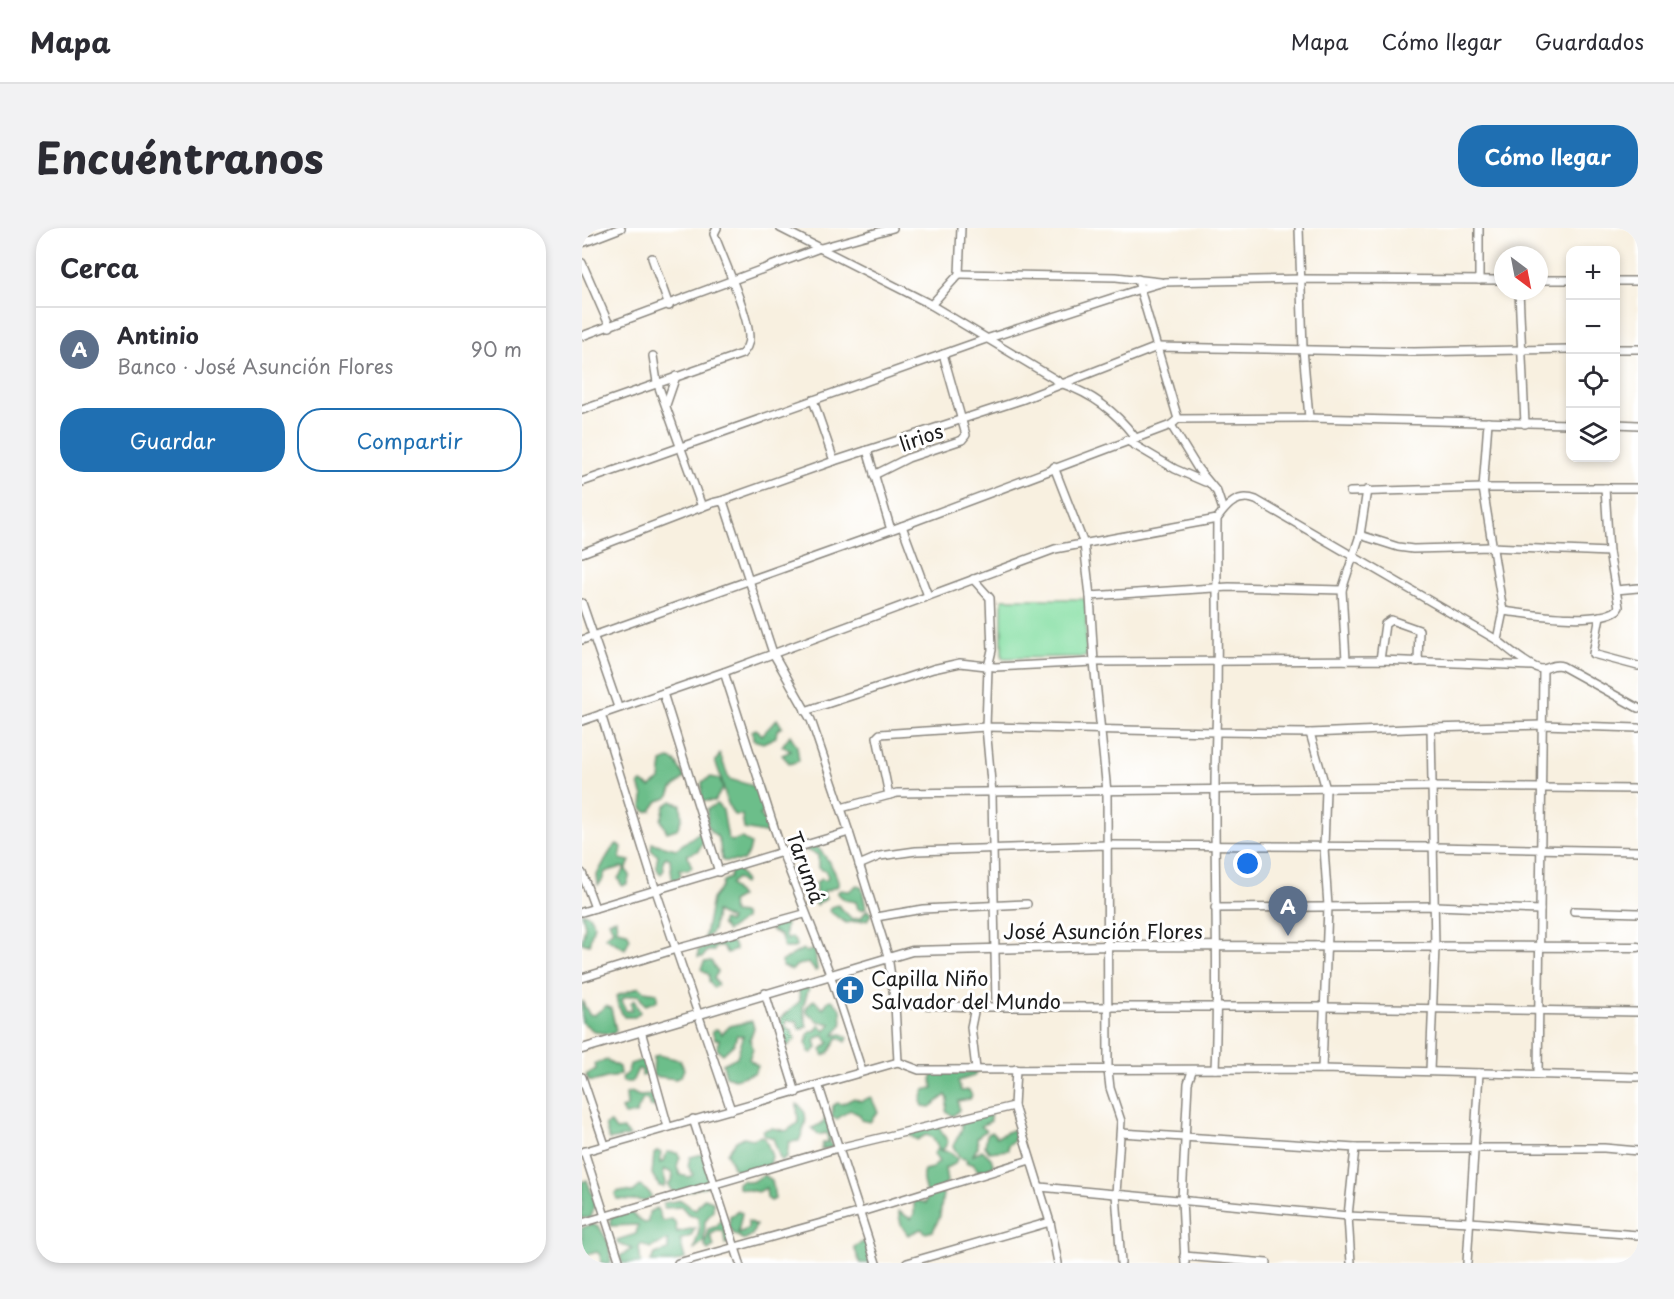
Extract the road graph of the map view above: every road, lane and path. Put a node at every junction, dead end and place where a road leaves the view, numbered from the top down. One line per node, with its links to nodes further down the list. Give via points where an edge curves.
1 (621, 228): 8 (street)
2 (717, 228): 15 (street, via 714,234)
3 (780, 228): 9 (street)
4 (893, 228): 9 (street)
5 (961, 228): 12 (street)
6 (1299, 228): 14 (street)
7 (1479, 228): 16 (street)
8 (582, 243)
9 (817, 249): 15 (street); 25 (street)
10 (652, 258): 26 (street)
11 (582, 263): 27 (street)
12 (959, 274): 13 (street); 25 (street)
13 (1138, 279): 22 (street); 23 (street)
14 (1302, 279): 16 (street); 22 (street); 31 (street)
15 (732, 280): 26 (street); 38 (street, via 749,336 748,346 742,354)
16 (1479, 280): 17 (street)
17 (1494, 280)
18 (1548, 280): 19 (street)
19 (1566, 280)
20 (1620, 281): 21 (street)
21 (1638, 281)
22 (1164, 282): 23 (street)
23 (1140, 289): 29 (street); 30 (street)
24 (1519, 300): 32 (street)
25 (931, 305): 29 (street)
26 (669, 306): 27 (street)
27 (610, 327): 28 (street)
28 (582, 336)
29 (986, 339): 36 (street); 40 (street)
30 (1157, 347): 31 (street); 40 (street); 46 (street)
31 (1303, 349): 32 (street); 44 (street)
32 (1522, 349): 33 (street); 49 (street)
33 (1566, 349)
34 (1620, 349): 35 (street)
35 (1638, 349)
36 (943, 354): 41 (street); 45 (street, lirios)
37 (653, 356): 39 (street)
38 (676, 376): 39 (street); 42 (street)
39 (657, 382): 42 (street); 43 (street)
40 (1064, 384): 45 (street); 53 (street, via 1111,411)
41 (813, 400): 55 (street); 57 (street)
42 (666, 406): 55 (street)
43 (582, 410)
44 (1309, 418): 46 (street); 47 (street)
45 (963, 419): 56 (street); 59 (street, lirios, via 966,435 962,440 908,458)
46 (1178, 419): 48 (street)
47 (1488, 422): 49 (street); 62 (street)
48 (1171, 424): 53 (street); 61 (street)
49 (1525, 424): 50 (street)
50 (1566, 424)
51 (1620, 424): 52 (street)
52 (1638, 425)
53 (1134, 436): 54 (street)
54 (1126, 440): 58 (street); 61 (street, via 1175,469)
55 (679, 447): 60 (street); 68 (street)
56 (867, 450): 57 (street); 59 (street)
57 (834, 461): 67 (street)
58 (1054, 467): 71 (street); 74 (street)
59 (874, 475): 72 (street)
60 (582, 482)
61 (1209, 483): 69 (street)
62 (1483, 488): 63 (street); 65 (street); 75 (street)
63 (1605, 488): 64 (street); 76 (street)
64 (1638, 488)
65 (1367, 490): 66 (street); 73 (street)
66 (1350, 492)
67 (721, 501): 68 (street); 80 (street, via 731,519)
68 (702, 507): 77 (street)
69 (1223, 510): 70 (street); 78 (street, via 1247,496)
70 (1217, 519): 74 (street); 81 (street)
71 (902, 526): 72 (street); 85 (street)
72 (891, 530): 80 (street)
73 (1360, 535): 75 (street, via 1406,548); 78 (street)
74 (1084, 544): 79 (street, via 1055,549); 86 (street)
75 (1491, 547): 76 (street); 88 (street)
76 (1609, 552): 84 (street)
77 (582, 553)
78 (1354, 556): 83 (street); 92 (street)
79 (973, 579): 85 (street); 101 (street, via 990,598 992,650)
80 (749, 581): 90 (street); 93 (street)
81 (1216, 588): 83 (street); 86 (street); 96 (street)
82 (1638, 588): 84 (street)
83 (1342, 590): 94 (street)
84 (1616, 590): 89 (street, via 1619,607 1615,613)
85 (928, 596): 93 (street)
86 (1090, 596): 97 (street)
87 (582, 603): 90 (street)
88 (1503, 611): 89 (street); 92 (street)
89 (1600, 616): 100 (street, via 1593,654)
90 (592, 636): 91 (street); 105 (street)
91 (582, 640)
92 (1497, 640): 99 (street)
93 (772, 654): 103 (street); 107 (street)
94 (1346, 660): 95 (street); 96 (street)
95 (1380, 660): 98 (street); 98 (street, via 1385,624 1391,620 1419,630)
96 (1219, 661): 97 (street); 115 (street)
97 (1094, 662): 101 (street); 114 (street)
98 (1418, 662): 99 (street)
99 (1532, 666): 102 (street)
100 (1638, 666)
101 (988, 667): 107 (street, via 973,663 946,665); 111 (street)
102 (1543, 669): 106 (street, via 1562,666); 110 (street)
103 (723, 672): 104 (street); 134 (street, Tarumá)
104 (663, 693): 105 (street); 136 (street)
105 (618, 707): 108 (street)
106 (1638, 708)
107 (805, 711): 125 (street)
108 (601, 714): 109 (street); 138 (street)
109 (582, 721)
110 (1542, 725): 112 (street); 113 (street); 120 (street)
111 (986, 727): 114 (street); 123 (street); 124 (street, via 880,734 877,737)
112 (1431, 728): 116 (street); 117 (street)
113 (1638, 728)
114 (1101, 731): 115 (street); 122 (street)
115 (1216, 732): 116 (street); 118 (street)
116 (1310, 733): 119 (street)
117 (1430, 787): 119 (street); 120 (street); 129 (street)
118 (1214, 789): 119 (street); 122 (street); 127 (street)
119 (1326, 789): 131 (street)
120 (1542, 789): 121 (street); 132 (street)
121 (1638, 789)
122 (1107, 792): 123 (street); 128 (street)
123 (992, 793): 124 (street); 130 (street)
124 (889, 795): 125 (street)
125 (841, 808): 126 (street)
126 (849, 832): 134 (street); 135 (street)
127 (1215, 844): 128 (street); 131 (street); 144 (street)
128 (1107, 845): 130 (street); 151 (street)
129 (1434, 847): 131 (street); 132 (street); 142 (street)
130 (993, 848): 135 (street, via 916,851 880,856); 140 (street)
131 (1324, 848): 141 (street)
132 (1542, 849): 133 (street); 145 (street)
133 (1638, 851)
134 (782, 852): 136 (street); 149 (street, Tarumá)
135 (859, 864): 150 (street)
136 (719, 872): 138 (street)
137 (582, 873): 143 (street)
138 (656, 891): 143 (street); 158 (street)
139 (1027, 904): 140 (street)
140 (994, 905): 150 (street, via 923,909); 156 (street)
141 (1328, 906): 142 (street); 144 (street); 152 (street)
142 (1435, 906): 145 (street); 154 (street)
143 (595, 908): 147 (street)
144 (1215, 909): 153 (street)
145 (1540, 910): 157 (street)
146 (1574, 911): 148 (street)
147 (582, 912)
148 (1638, 912)
149 (804, 914): 158 (street); 160 (street, Tarumá)
150 (876, 917): 159 (street)
151 (1108, 946): 153 (street, José Asunción Flores); 156 (street, José Asunción Flores); 167 (street)
152 (1325, 946): 153 (street, José Asunción Flores); 154 (street, José Asunción Flores); 166 (street)
153 (1216, 947): 169 (street)
154 (1435, 947): 157 (street, José Asunción Flores); 168 (street)
155 (1638, 947): 157 (street, José Asunción Flores)
156 (996, 948): 159 (street, José Asunción Flores, via 939,948); 164 (street)
157 (1539, 948): 170 (street)
158 (676, 949): 161 (street); 172 (street)
159 (888, 956): 160 (street, José Asunción Flores); 163 (street)
160 (830, 974): 162 (street, José Asunción Flores); 181 (street, Tarumá)
161 (582, 978)
162 (765, 993): 172 (street, José Asunción Flores); 189 (street)
163 (895, 1004): 165 (street); 175 (street)
164 (996, 1005): 165 (street); 167 (street)
165 (975, 1007): 176 (street, via 971,1027)
166 (1325, 1007): 168 (street); 169 (street); 179 (street)
167 (1108, 1008): 169 (street); 180 (street)
168 (1433, 1008): 170 (street); 183 (street)
169 (1218, 1009): 178 (street)
170 (1538, 1011): 171 (street); 185 (street)
171 (1638, 1012)
172 (697, 1013): 173 (street, José Asunción Flores); 191 (street)
173 (641, 1031): 174 (street, José Asunción Flores); 193 (street)
174 (582, 1049)
175 (898, 1062): 176 (street, via 919,1070); 181 (street)
176 (975, 1069): 177 (street)
177 (1016, 1069): 180 (street); 190 (street)
178 (1215, 1069): 179 (street); 182 (street)
179 (1322, 1069): 183 (street)
180 (1108, 1070): 182 (street); 194 (street)
181 (862, 1071): 188 (street)
182 (1192, 1071): 195 (street, via 1188,1083)
183 (1430, 1071): 184 (street)
184 (1479, 1072): 185 (street); 197 (street)
185 (1538, 1073): 187 (street)
186 (582, 1077): 196 (street)
187 (1638, 1077)
188 (819, 1087): 189 (street); 198 (street)
189 (796, 1093): 191 (street)
190 (1014, 1106): 198 (street); 202 (street)
191 (731, 1110): 192 (street)
192 (693, 1119): 193 (street); 203 (street)
193 (668, 1127): 196 (street)
194 (1121, 1133): 195 (street); 205 (street)
195 (1187, 1136): 199 (street); 206 (street)
196 (605, 1145): 200 (street)
197 (1474, 1147): 199 (street); 201 (street); 211 (street)
198 (838, 1148): 203 (street); 207 (street)
199 (1355, 1148): 208 (street)
200 (583, 1151): 209 (street)
201 (1638, 1151)
202 (1030, 1160): 204 (street); 207 (street)
203 (714, 1184): 209 (street); 214 (street)
204 (1040, 1186): 205 (street); 210 (street)
205 (1116, 1194): 206 (street); 222 (street)
206 (1182, 1199): 208 (street); 215 (street)
207 (861, 1212): 214 (street); 219 (street)
208 (1348, 1216): 211 (street); 224 (street)
209 (604, 1217): 212 (street); 216 (street)
210 (1050, 1222): 220 (street); 221 (street)
211 (1470, 1222): 213 (street); 225 (street)
212 (582, 1223)
213 (1638, 1235)
214 (735, 1246): 217 (street); 218 (street)
215 (1185, 1259): 223 (street)
216 (621, 1263)
217 (678, 1263)
218 (740, 1263)
219 (876, 1263)
220 (908, 1263)
221 (1058, 1263)
222 (1121, 1263)
223 (1267, 1263)
224 (1350, 1263)
225 (1467, 1263)

